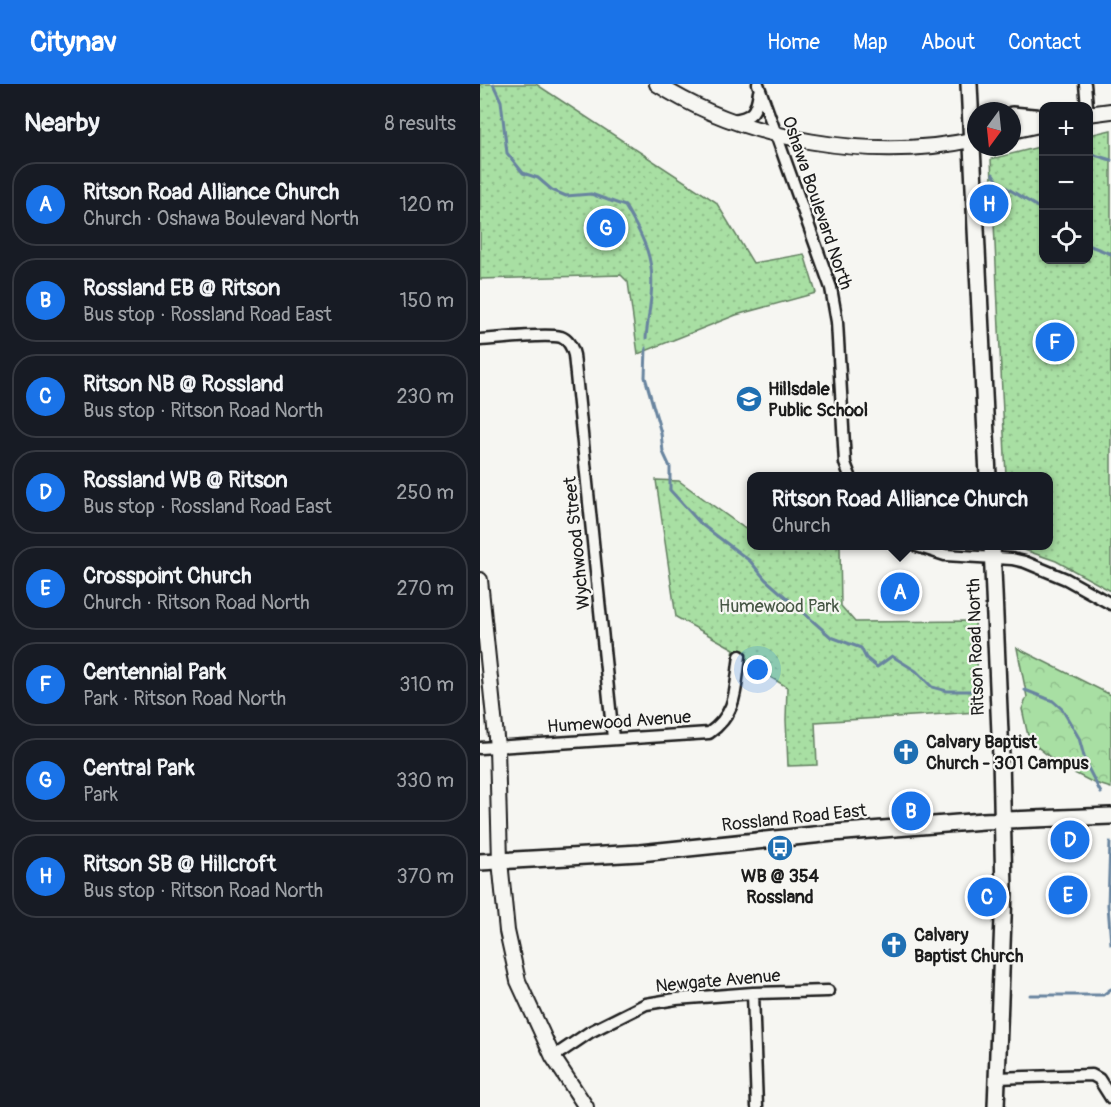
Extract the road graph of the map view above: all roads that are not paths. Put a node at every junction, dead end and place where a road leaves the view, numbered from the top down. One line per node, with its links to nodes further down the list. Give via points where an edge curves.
1 (657, 84): 11 (street)
2 (969, 84): 5 (main road)
3 (1085, 84): 6 (street)
4 (758, 86): 11 (street, via 753,112 743,119); 14 (street, Oshawa Boulevard North)
5 (973, 102)
6 (1087, 102)
7 (1111, 111): 8 (street)
8 (1093, 113)
9 (1021, 116): 10 (main road)
10 (1039, 118)
11 (731, 120): 14 (street)
12 (1039, 125): 13 (street)
13 (1021, 129)
14 (777, 134): 15 (street, via 826,144 874,147); 18 (street, Oshawa Boulevard North, via 831,288)
15 (967, 141)
16 (975, 156): 19 (main road)
17 (480, 340): 25 (street, Wychwood Street, via 547,336 560,337 572,346)
18 (848, 472)
19 (988, 472)
20 (929, 550): 21 (street, via 945,555)
21 (992, 552): 23 (street, via 1066,579); 29 (main road, Ritson Road North)
22 (480, 580): 26 (street)
23 (1111, 604)
24 (740, 656): 25 (street, Humewood Avenue, via 731,709 722,724 709,733)
25 (613, 738): 26 (street, Humewood Avenue)
26 (497, 747): 27 (street, Humewood Avenue); 30 (street)
27 (480, 748)
28 (1111, 816): 29 (main road, Rossland Road East)
29 (1003, 820): 30 (main road, Rossland Road East, via 640,853); 35 (main road, Ritson Road North)
30 (500, 861): 31 (main road, Rossland Road East); 34 (street, via 507,931 518,981)
31 (480, 862)
32 (828, 991): 33 (street, Newgate Avenue)
33 (753, 993): 34 (street, Newgate Avenue, via 646,1004 590,1032); 38 (street)
34 (553, 1057): 37 (street)
35 (997, 1078): 36 (street, via 1092,1076 1099,1079); 39 (main road, Ritson Road North)
36 (1111, 1098)
37 (586, 1107)
38 (757, 1107)
39 (996, 1107)

